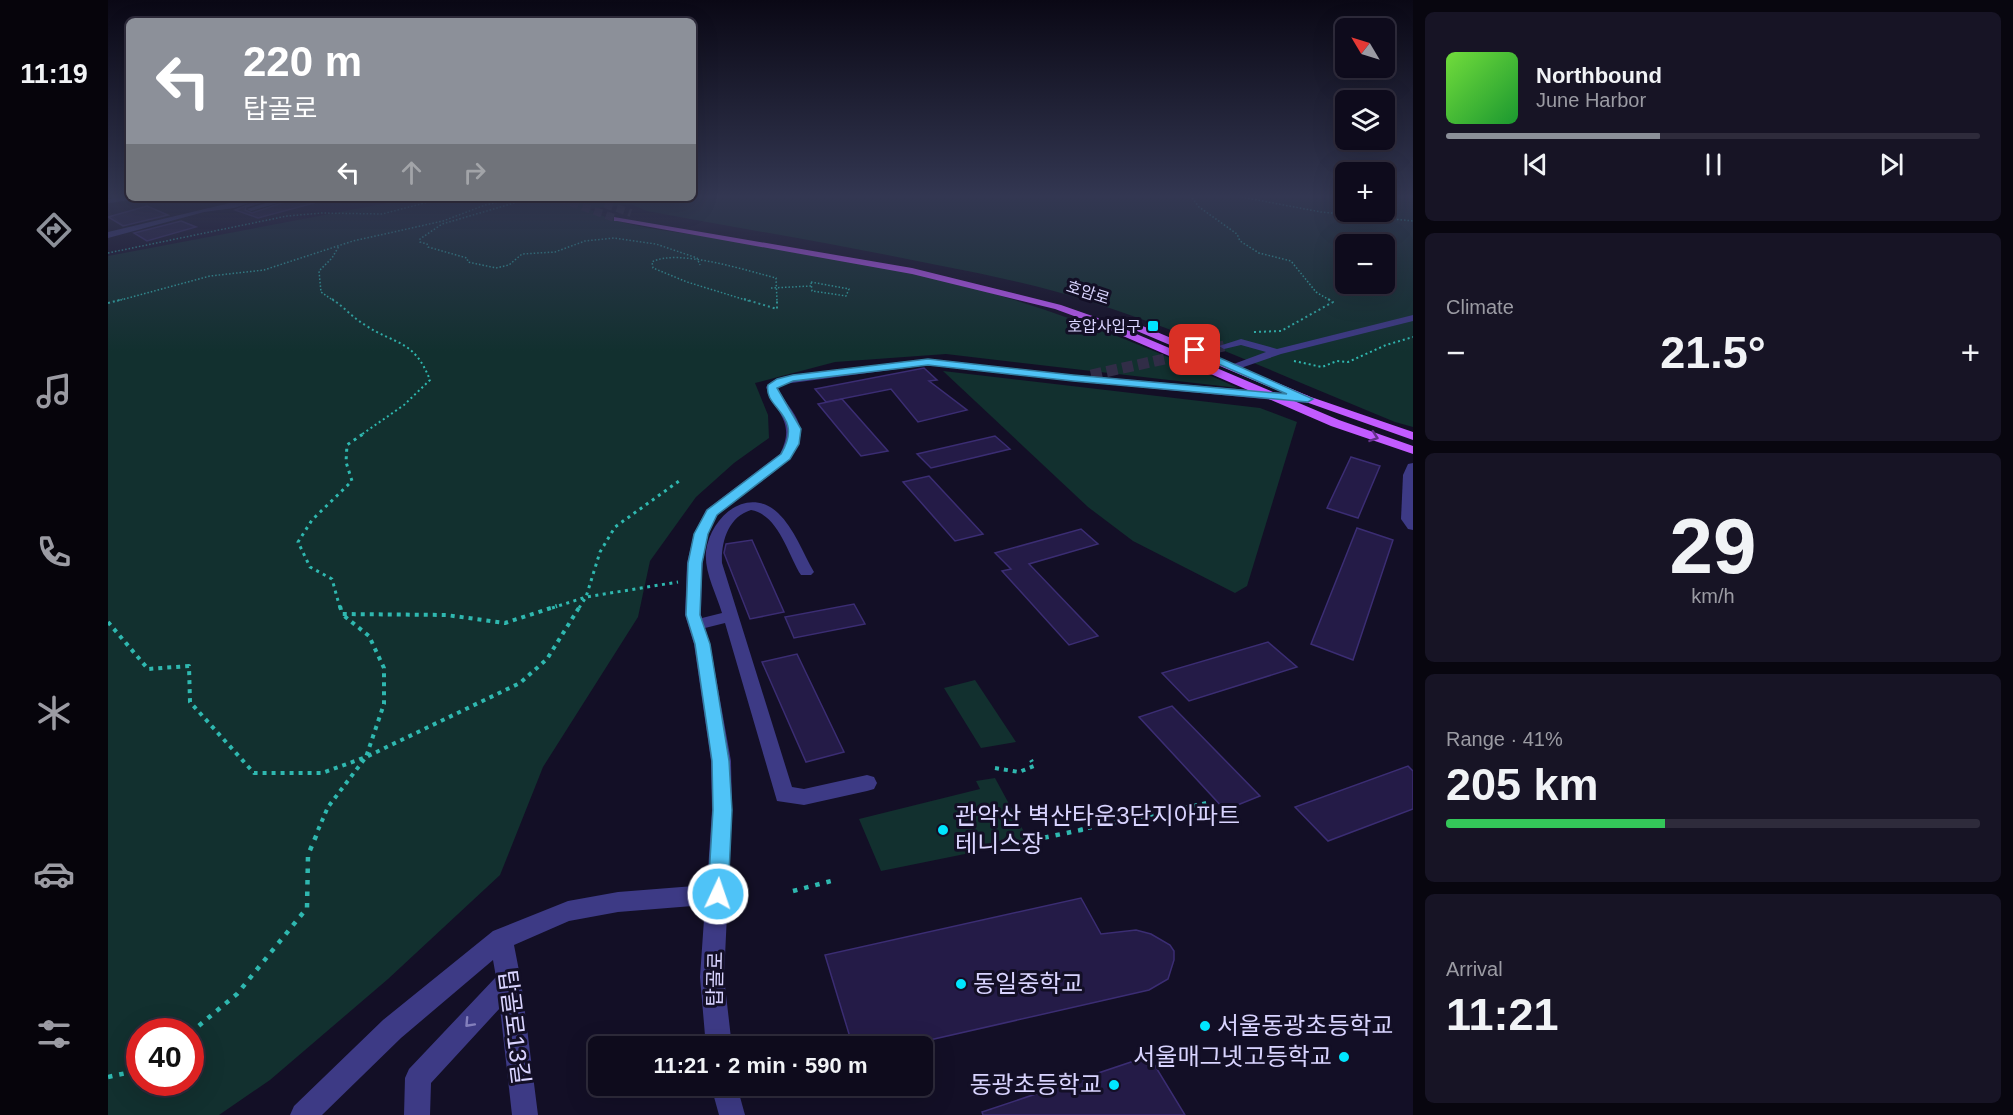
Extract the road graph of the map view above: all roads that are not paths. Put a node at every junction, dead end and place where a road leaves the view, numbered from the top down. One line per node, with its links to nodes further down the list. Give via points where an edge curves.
1 (776, 247): 9 (main road, via 912,271 1058,307)
2 (818, 247): 6 (main road, 호암로, via 992,282 1102,314)
3 (1413, 318): 5 (street)
4 (1224, 346): 5 (street, via 1241,342)
5 (1277, 352): 6 (street)
6 (1235, 367): 10 (main road, 호암로)
7 (1091, 375): 8 (street)
8 (1073, 378): 9 (street, 탑골로); 17 (street, 탑골로, via 928,362 780,381 772,387 795,429 793,444 785,456 711,513 701,534 695,563)
9 (1274, 397): 10 (street, 탑골로); 12 (main road, one-way to 12)
10 (1308, 399): 11 (main road, 호암로)
11 (1413, 436)
12 (1413, 450)
13 (1413, 467): 14 (street, via 1408,519)
14 (1413, 526)
15 (806, 572): 16 (street, via 774,517 763,507 738,508 727,517 715,539 713,562)
16 (731, 616): 17 (street); 18 (street, via 784,795 804,796)
17 (696, 624): 19 (street, 탑골로, via 721,761)
18 (867, 783)
19 (718, 894): 20 (street, via 618,902 568,911); 22 (street, 탑골로, via 712,977)
20 (501, 939): 21 (street, 탑골로13길); 24 (street, via 392,1029)
21 (509, 981): 25 (street, one-way to 25, via 418,1078); 26 (street, 탑골로13길)
22 (718, 1036)
23 (727, 1096): 27 (street)
24 (303, 1115)
25 (417, 1115)
26 (525, 1115)
27 (732, 1115)

